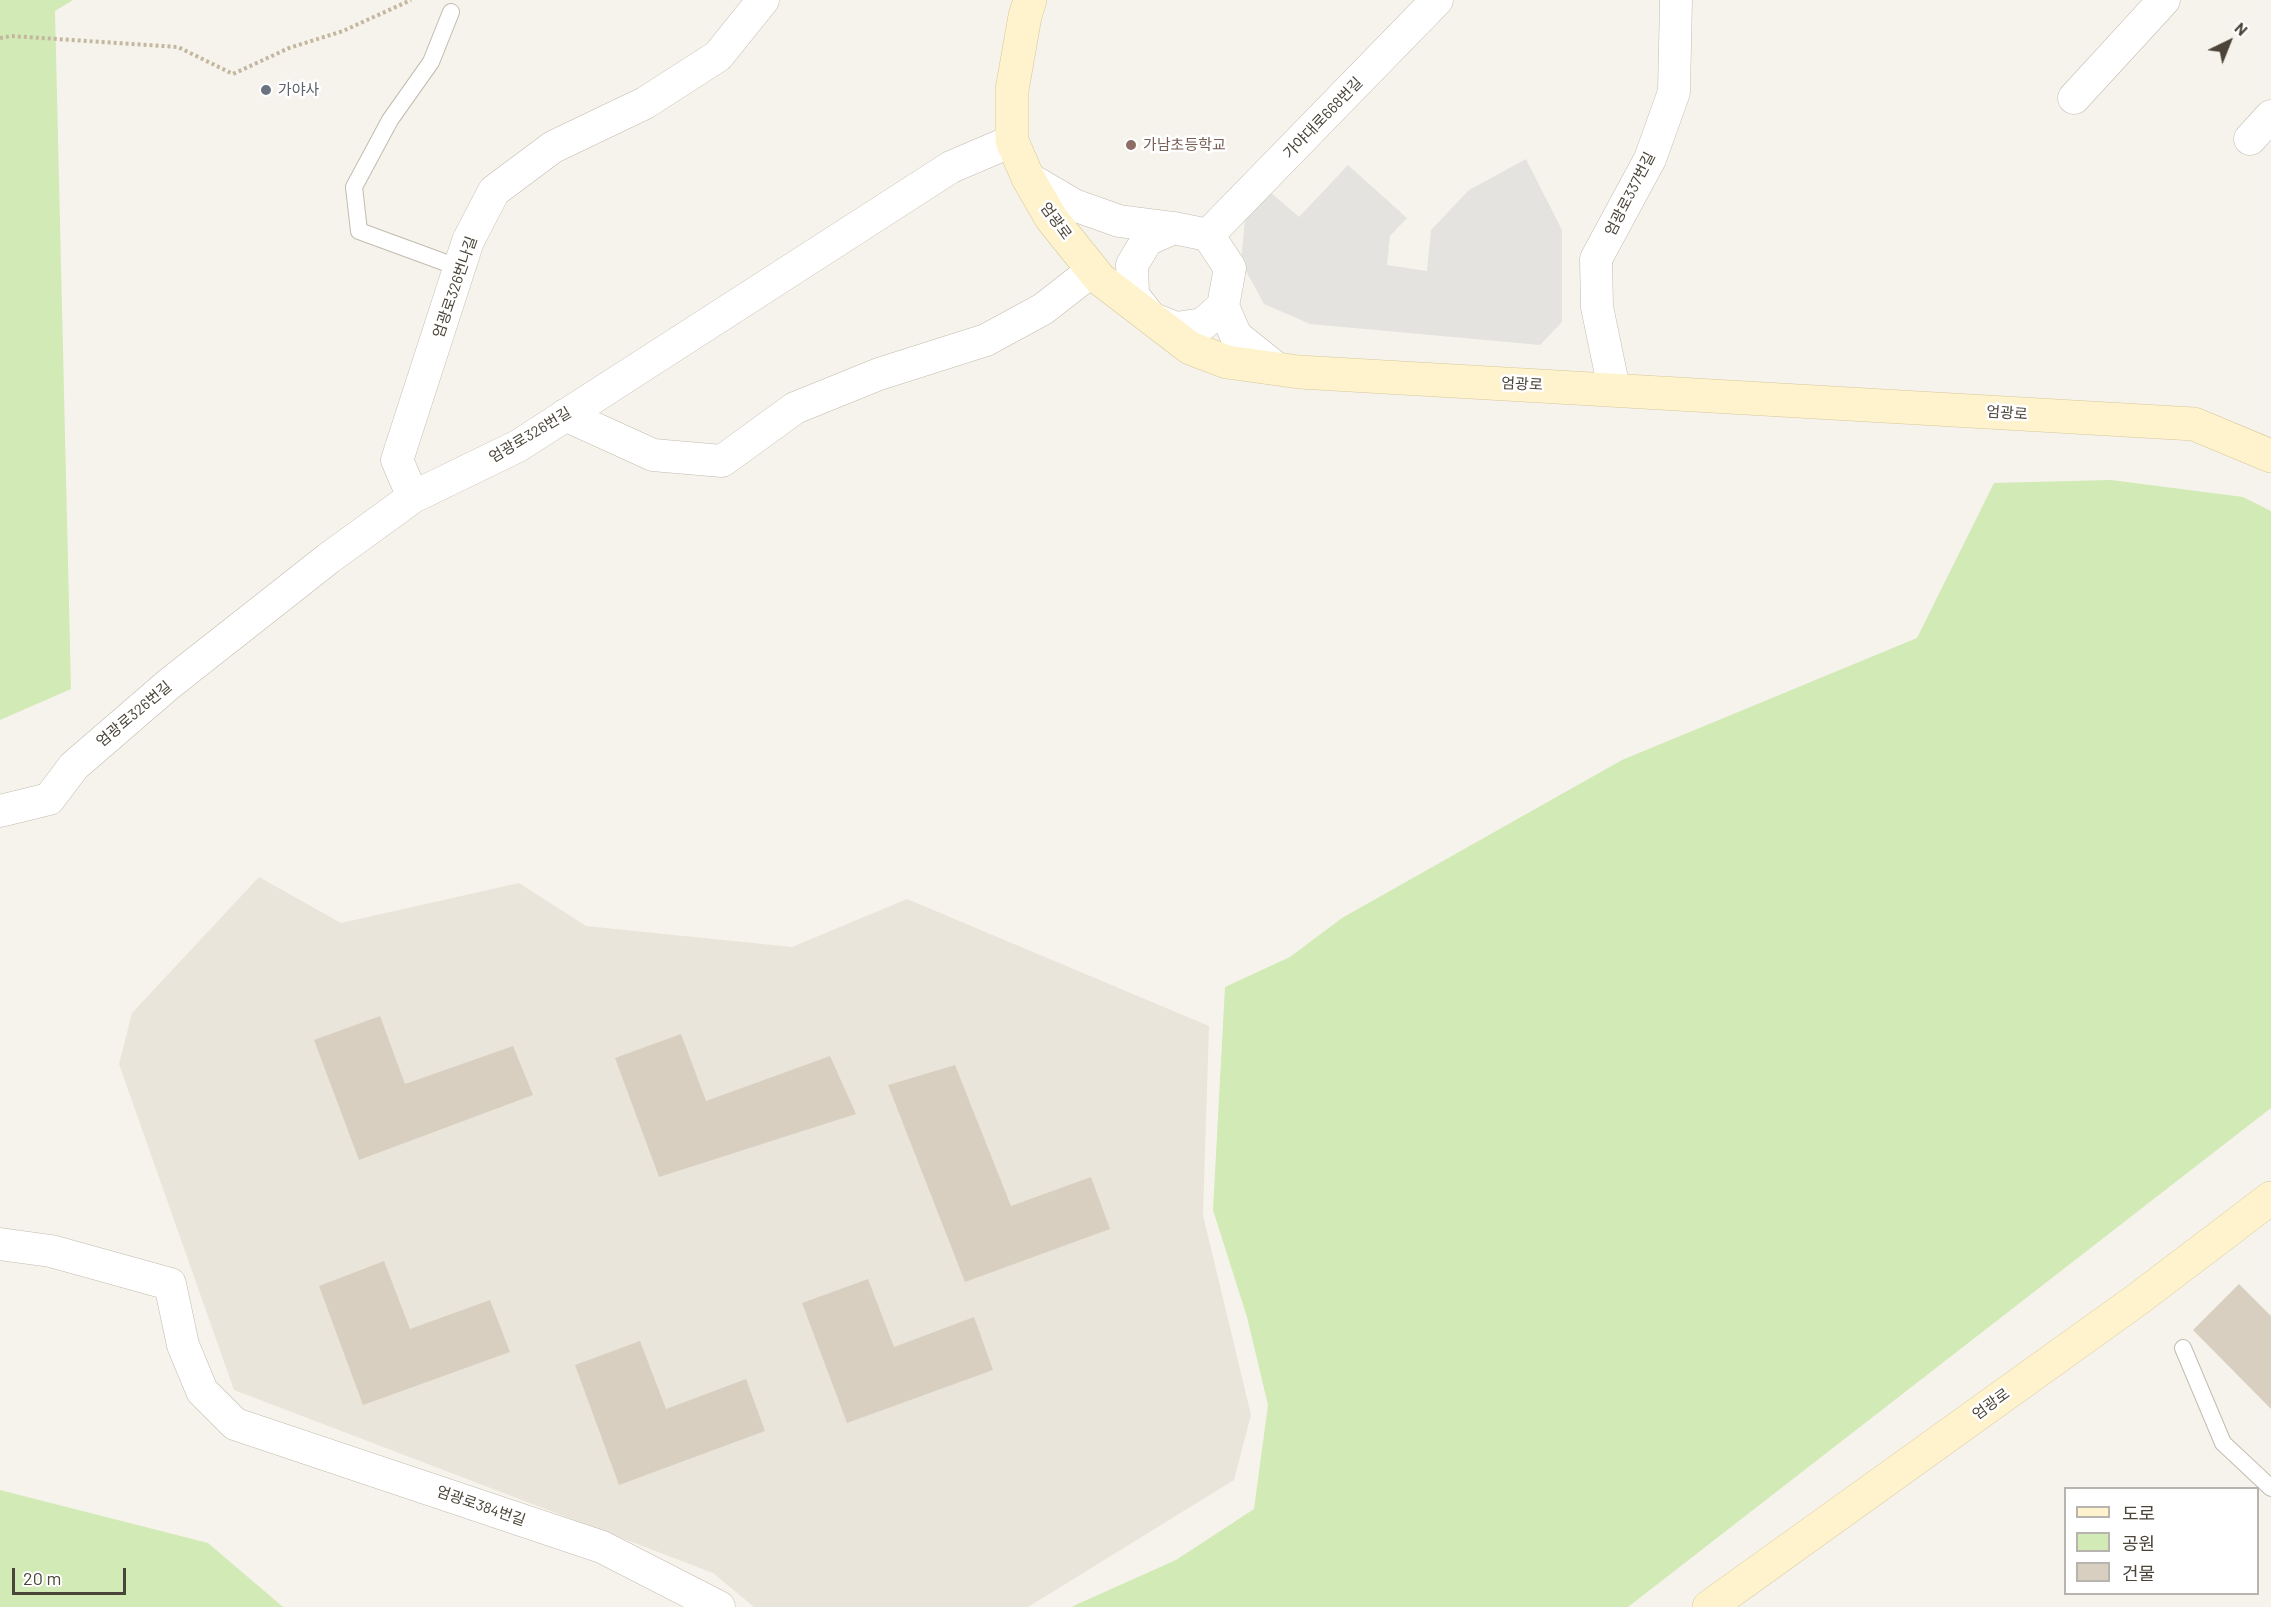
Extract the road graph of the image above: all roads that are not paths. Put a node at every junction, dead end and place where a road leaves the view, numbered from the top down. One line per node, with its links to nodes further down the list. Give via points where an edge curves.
1 (763, 0): 14 (street, 엄광로326번나길, via 718,56 645,103 552,147 494,191 468,241)
2 (1030, 0): 10 (main road, 엄광로, via 1012,90)
3 (1437, 0): 13 (street, 가야대로668번길)
4 (1676, 0): 19 (street, 엄광로337번길, via 1674,92 1650,159 1596,259 1597,307)
5 (2164, 0): 7 (street)
6 (451, 12): 14 (lane, via 431,62 390,120 354,187 359,231)
7 (2074, 98)
8 (2271, 116): 9 (street)
9 (2250, 140)
10 (1012, 141): 11 (main road, 엄광로); 20 (street, 엄광로326번길, via 951,167)
11 (1028, 178): 12 (street, via 1074,205 1119,222); 15 (main road, 엄광로, via 1051,218)
12 (1174, 228): 13 (street); 17 (street, via 1147,240 1132,265 1133,295)
13 (1208, 235): 16 (street, via 1230,268)
14 (460, 268): 22 (street, 엄광로326번나길, via 398,460)
15 (1093, 270): 17 (main road, 엄광로); 20 (street, via 1043,309 986,340 879,374 795,408 722,461 652,455)
16 (1223, 306): 17 (street, via 1203,324 1176,328); 18 (street, via 1236,336)
17 (1151, 318): 18 (main road, 엄광로, via 1190,348 1227,362)
18 (1276, 368): 19 (main road, 엄광로)
19 (1614, 388): 21 (main road, 엄광로, via 2194,424)
20 (565, 415): 22 (street, 엄광로326번길, via 518,446)
21 (2271, 456)
22 (413, 497): 23 (street, 엄광로326번길, via 178,677 74,766 49,799)
23 (0, 811)
24 (2271, 1198): 29 (main road, 엄광로, via 2138,1299)
25 (0, 1244): 28 (street, 엄광로384번길, via 51,1251 170,1284 183,1345 202,1390 235,1424 602,1547)
26 (2183, 1348): 27 (lane, via 2223,1443)
27 (2271, 1488)
28 (719, 1607)
29 (1709, 1607)

